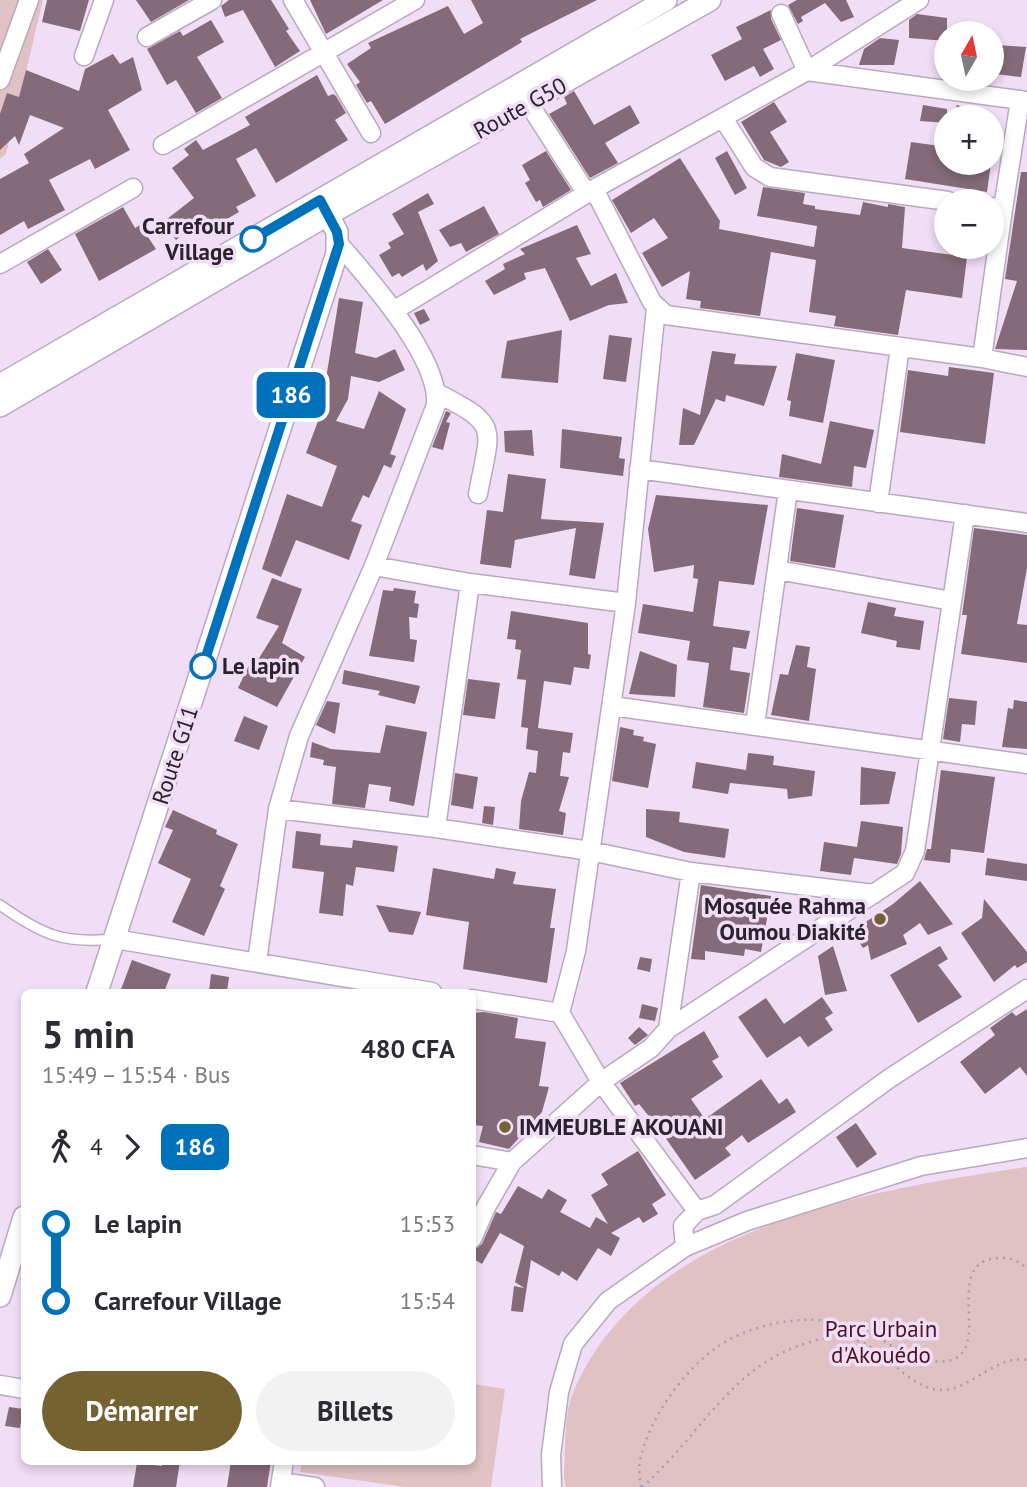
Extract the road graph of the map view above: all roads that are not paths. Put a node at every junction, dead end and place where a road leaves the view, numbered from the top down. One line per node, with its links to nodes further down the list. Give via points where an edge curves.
1 (29, 0): 14 (street)
2 (104, 0): 12 (street)
3 (212, 0): 10 (street)
4 (293, 0): 11 (street)
5 (415, 0): 11 (street)
6 (666, 0): 24 (street, Route G50)
7 (710, 0): 16 (street, Route G50)
8 (919, 0): 13 (street)
9 (780, 14): 13 (street)
10 (147, 37)
11 (324, 53): 18 (street); 19 (street)
12 (84, 56)
13 (807, 71): 15 (street); 17 (street)
14 (0, 80)
15 (1024, 101): 21 (street)
16 (529, 104): 22 (street); 24 (street, Route G50)
17 (723, 118): 22 (street); 23 (street, via 754,167 770,177)
18 (371, 133)
19 (163, 145)
20 (133, 188): 27 (street)
21 (1003, 189)
22 (591, 191): 28 (street); 29 (street)
23 (934, 199)
24 (325, 207): 25 (street); 33 (street); 35 (street)
25 (339, 244): 29 (street); 57 (street, Route G11)
26 (993, 259): 31 (street)
27 (0, 264)
28 (656, 308): 30 (street, via 675,318); 36 (street)
29 (395, 310): 34 (street)
30 (900, 346): 31 (street); 39 (street)
31 (982, 358): 32 (street)
32 (1027, 367)
33 (0, 385)
34 (437, 393): 38 (street, via 480,416 486,426); 42 (street, via 431,422)
35 (0, 407)
36 (639, 469): 37 (street); 46 (street)
37 (788, 490): 39 (street); 43 (street)
38 (478, 494)
39 (878, 503): 40 (street)
40 (965, 514): 41 (street); 45 (street)
41 (1027, 523)
42 (374, 566): 44 (street); 51 (street, via 299,736)
43 (777, 570): 45 (street); 48 (street)
44 (470, 583): 46 (street); 52 (street)
45 (952, 601): 49 (street)
46 (626, 603): 47 (street)
47 (612, 706): 48 (street); 53 (street)
48 (755, 725): 49 (street)
49 (929, 750): 50 (street); 55 (street, via 912,863)
50 (1027, 764)
51 (278, 809): 52 (street); 58 (street)
52 (436, 828): 53 (street)
53 (590, 852): 54 (street); 64 (street, via 576,951)
54 (691, 872): 55 (street); 65 (street)
55 (874, 894): 65 (street)
56 (0, 905): 57 (lane, via 61,939)
57 (115, 939): 58 (street); 60 (street, Route G11)
58 (257, 962): 59 (street)
59 (351, 986): 61 (street)
60 (98, 989)
61 (392, 989)
62 (1027, 989): 70 (street, via 890,1078 715,1205)
63 (476, 1000): 64 (street)
64 (560, 1013): 66 (street)
65 (668, 1029): 66 (street, via 651,1048)
66 (601, 1082): 69 (street); 70 (street)
67 (1027, 1149): 73 (street, via 921,1166 822,1195)
68 (476, 1156): 69 (street)
69 (512, 1162): 71 (street)
70 (697, 1211): 73 (street, via 682,1226)
71 (476, 1230)
72 (21, 1238): 74 (street)
73 (685, 1247): 80 (street, via 607,1301 573,1344 559,1392)
74 (0, 1296)
75 (0, 1385): 76 (street)
76 (21, 1388)
77 (284, 1465): 78 (street)
78 (281, 1485): 79 (street)
79 (315, 1487)
80 (552, 1487)

